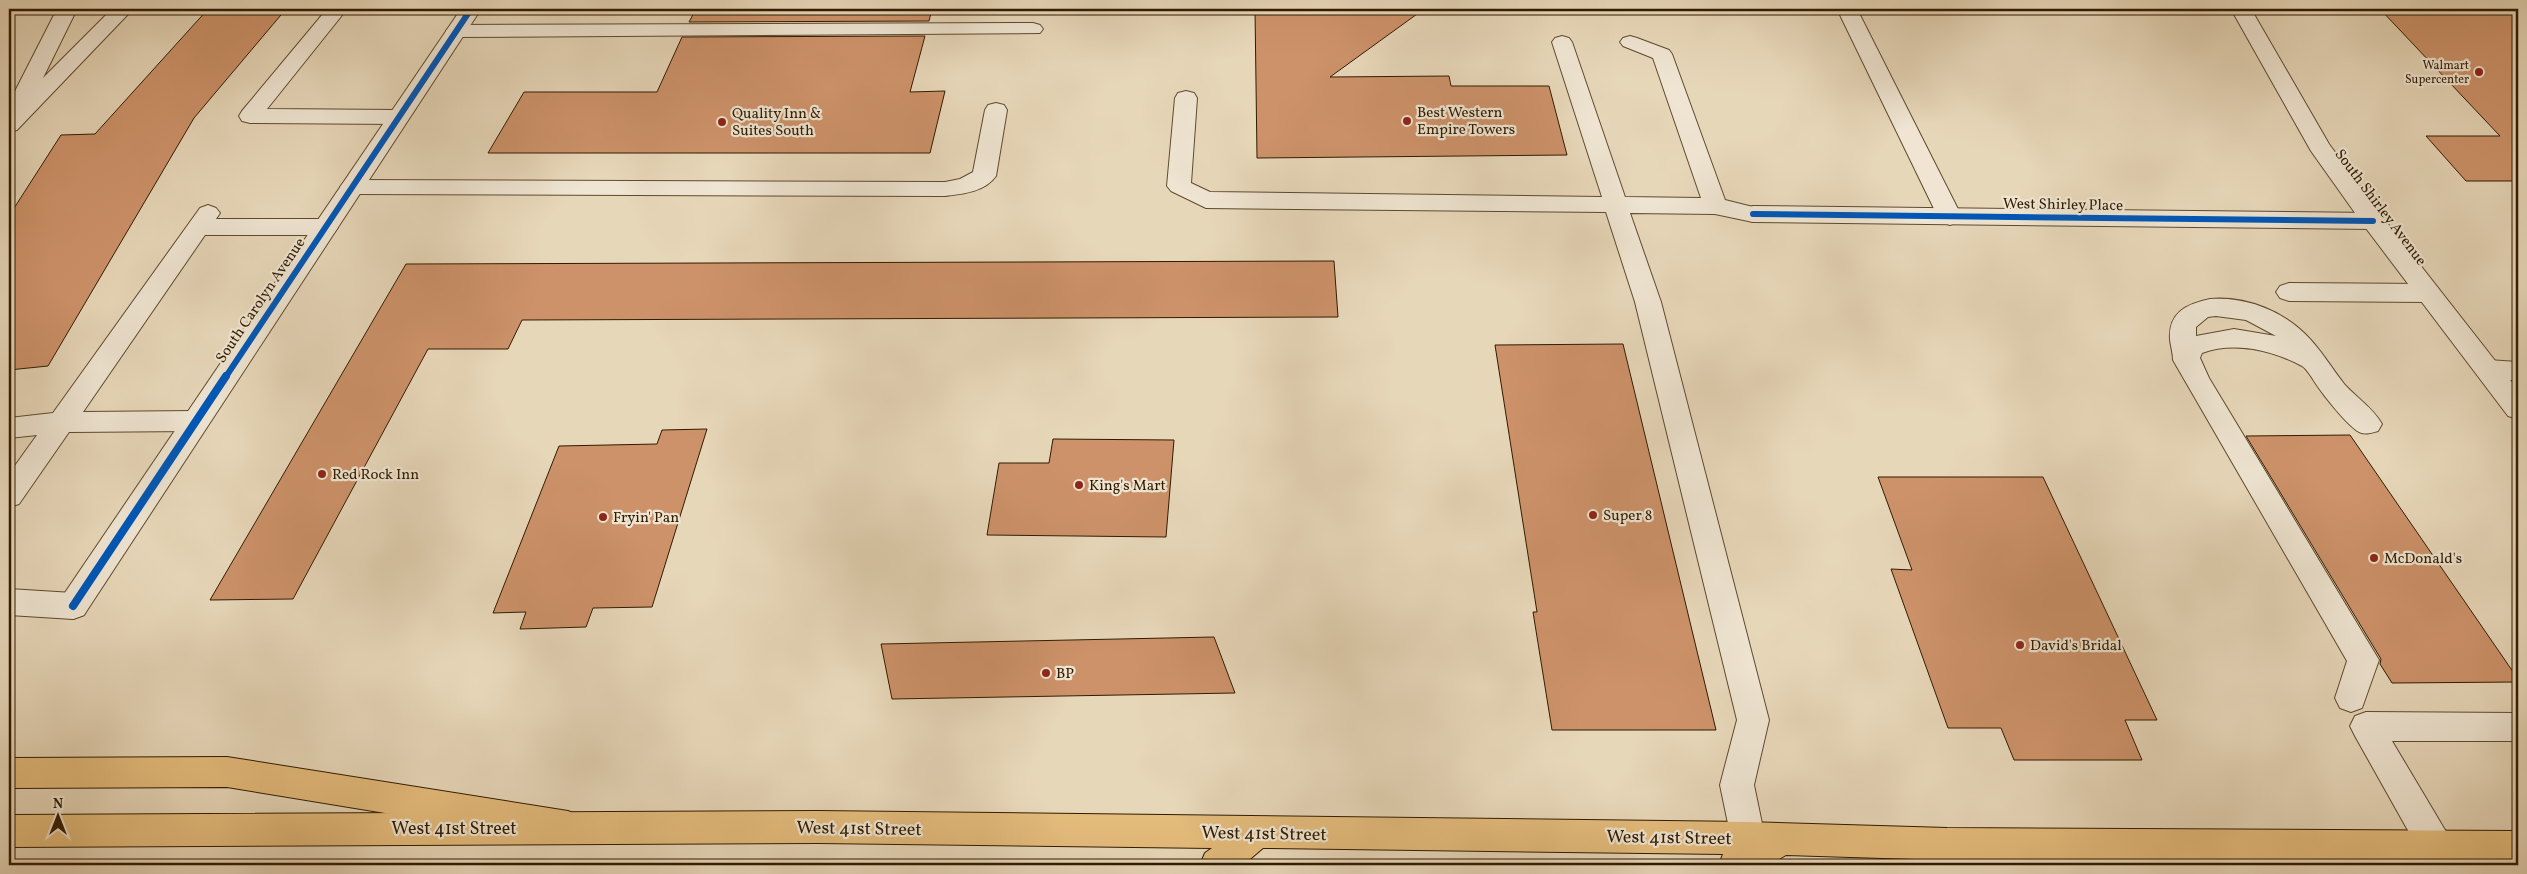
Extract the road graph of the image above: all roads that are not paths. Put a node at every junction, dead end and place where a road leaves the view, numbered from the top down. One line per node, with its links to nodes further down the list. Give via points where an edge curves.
1 (67, 9): 14 (street)
2 (123, 9): 14 (street)
3 (337, 9): 13 (street, via 250,116)
4 (471, 9): 8 (street, South Carolyn Avenue)
5 (2241, 9): 19 (street, South Shirley Avenue, via 2319,146)
6 (1850, 15): 18 (street)
7 (1033, 29): 8 (street)
8 (456, 31): 13 (street, South Carolyn Avenue)
9 (1562, 42): 16 (street)
10 (1630, 42): 17 (street, via 1662,54)
11 (1186, 98): 16 (street, West Shirley Place, via 1179,186 1206,200)
12 (996, 110): 15 (street, via 984,176 966,186 945,189)
13 (398, 118): 15 (street, South Carolyn Avenue)
14 (9, 124)
15 (352, 187): 20 (street, South Carolyn Avenue)
16 (1617, 204): 17 (street, West Shirley Place); 40 (street, via 1648,302 1752,720 1736,785)
17 (1715, 206): 18 (street, West Shirley Place, via 1753,214)
18 (1950, 217): 19 (street, West Shirley Place)
19 (2373, 221): 22 (street, South Shirley Avenue)
20 (326, 227): 26 (street, South Carolyn Avenue); 27 (street, via 203,220)
21 (2289, 292): 22 (street)
22 (2428, 293): 23 (street, South Shirley Avenue)
23 (2488, 370): 24 (street); 25 (street, South Shirley Avenue)
24 (2518, 371)
25 (2518, 410)
26 (195, 421): 27 (street); 31 (street, South Carolyn Avenue, via 73,606)
27 (61, 422): 29 (street); 30 (street)
28 (2368, 424): 32 (street, via 2334,389 2301,343 2268,318 2219,307 2197,310 2182,324 2181,338 2186,360 2202,390 2363,660)
29 (9, 428)
30 (9, 496)
31 (9, 602)
32 (2351, 698)
33 (2518, 728): 38 (street, via 2366,726)
34 (9, 773): 35 (main road, via 227,772)
35 (568, 827): 36 (main road, West 41st Street); 37 (main road, West 41st Street)
36 (9, 831)
37 (1256, 833): 40 (main road, West 41st Street); 41 (main road)
38 (2436, 847): 39 (main road); 40 (main road, via 1948,844 1783,839)
39 (2518, 848)
40 (1742, 851)
41 (1217, 865)

